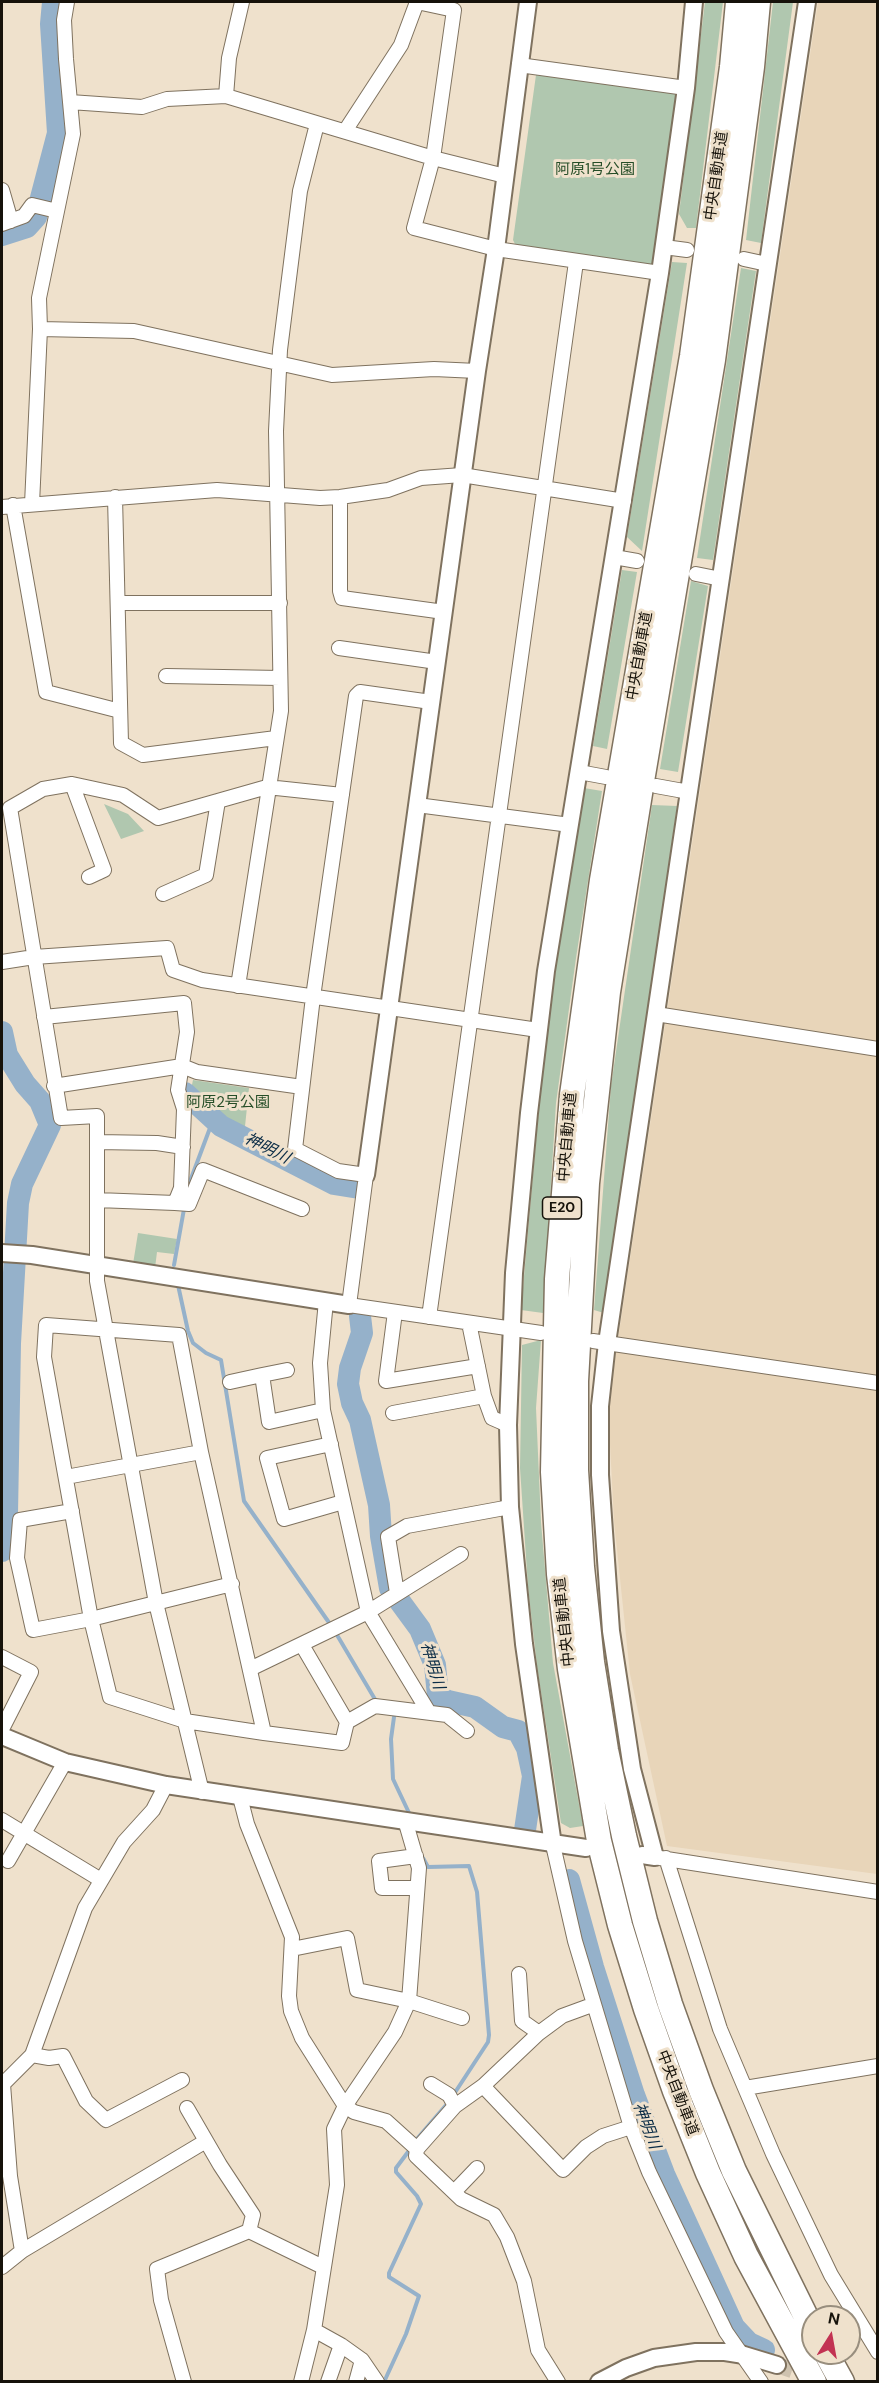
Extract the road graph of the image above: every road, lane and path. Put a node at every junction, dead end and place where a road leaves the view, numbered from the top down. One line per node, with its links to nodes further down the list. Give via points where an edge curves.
1 (67, 2): 12 (street, via 64,20)
2 (242, 2): 11 (street, via 229,58)
3 (417, 2): 14 (street, via 401,45); 15 (street, via 454,10)
4 (528, 2): 9 (street)
5 (694, 2): 10 (street)
6 (738, 2): 182 (highway, 中央自動車道 / E20, via 692,356 585,989 557,1279 553,1472 570,1669 597,1830 620,1925 664,2060 708,2173 746,2256)
7 (758, 2): 166 (highway, 中央自動車道 / E20, via 713,360 607,1003 584,1227 576,1470 594,1673 606,1750 645,1921 701,2090 734,2171)
8 (807, 2): 25 (street)
9 (519, 65): 10 (street); 16 (street)
10 (686, 88): 20 (street)
11 (226, 96): 12 (street, via 167,99 142,107); 13 (street)
12 (70, 102): 18 (street, via 73,134)
13 (316, 124): 14 (street); 28 (street, via 300,191)
14 (345, 131): 15 (street)
15 (433, 158): 16 (street); 21 (street, via 414,228)
16 (505, 176): 21 (street)
17 (2, 190): 19 (street)
18 (56, 211): 19 (street, via 32,205 24,216); 27 (street, via 39,298)
19 (6, 222)
20 (664, 247): 22 (street); 26 (street)
21 (496, 249): 24 (street); 29 (street)
22 (687, 250)
23 (744, 259): 25 (street)
24 (576, 262): 26 (street); 31 (street)
25 (767, 264): 41 (street)
26 (660, 273): 35 (street)
27 (40, 329): 28 (street, via 134,331); 36 (street)
28 (280, 364): 29 (street, via 332,375 434,369); 32 (street)
29 (477, 371): 30 (street)
30 (462, 475): 31 (street); 34 (street, via 421,478 388,490); 44 (street)
31 (543, 489): 35 (street); 61 (street)
32 (276, 493): 33 (street, via 217,490); 34 (street); 43 (street)
33 (116, 497): 36 (street); 42 (street)
34 (340, 497): 44 (street, via 342,598)
35 (624, 501): 38 (street)
36 (32, 504): 37 (street)
37 (7, 506): 50 (street, via 46,692)
38 (615, 557): 39 (street); 52 (street)
39 (637, 561)
40 (696, 574): 41 (street)
41 (721, 579): 57 (street)
42 (118, 603): 43 (street); 50 (street)
43 (280, 603): 48 (street)
44 (444, 612): 46 (street)
45 (339, 648): 46 (street)
46 (437, 662): 49 (street)
47 (166, 676): 48 (street)
48 (280, 678): 51 (street)
49 (431, 702): 58 (street, via 360,692 356,696); 60 (street)
50 (120, 711): 51 (street, via 121,743 143,755)
51 (276, 738): 56 (street)
52 (579, 772): 53 (street); 62 (street)
53 (606, 777)
54 (72, 784): 59 (street, via 123,795 158,818); 63 (street, via 104,870); 65 (street, via 43,789 10,808)
55 (656, 786): 57 (street)
56 (267, 787): 58 (street); 59 (street); 67 (street)
57 (689, 792): 70 (street)
58 (342, 795): 68 (street)
59 (218, 801): 64 (street, via 206,875)
60 (417, 805): 61 (street); 69 (street)
61 (497, 815): 62 (street); 72 (street)
62 (570, 825): 73 (street)
63 (89, 877)
64 (163, 894)
65 (34, 957): 66 (street); 67 (street, via 167,948 173,970); 71 (street)
66 (2, 962)
67 (238, 986): 68 (street)
68 (313, 997): 69 (street); 77 (street)
69 (390, 1008): 72 (street); 80 (street)
70 (656, 1014): 74 (street); 94 (street)
71 (44, 1017): 75 (street, via 184,1004 187,1032); 76 (street)
72 (469, 1020): 73 (street); 89 (street)
73 (538, 1030): 92 (street)
74 (878, 1049)
75 (182, 1066): 76 (street); 77 (street, via 197,1072); 79 (street, via 178,1090 184,1108)
76 (54, 1086): 78 (street, via 61,1118 97,1116)
77 (302, 1087): 80 (street, via 295,1149 338,1171)
78 (97, 1142): 79 (street); 81 (street)
79 (183, 1147): 82 (street, via 181,1188)
80 (366, 1175): 87 (street)
81 (97, 1200): 82 (street); 85 (street)
82 (175, 1203): 83 (street, via 189,1204 203,1170)
83 (303, 1209)
84 (2, 1253): 85 (street)
85 (98, 1264): 86 (street); 91 (street, via 97,1281)
86 (326, 1301): 87 (street); 101 (street, via 320,1363)
87 (349, 1305): 88 (street)
88 (395, 1311): 89 (street); 95 (street, via 386,1381)
89 (429, 1317): 90 (street)
90 (469, 1323): 92 (street); 95 (street)
91 (107, 1330): 105 (street, via 179,1335); 106 (street); 107 (street, via 46,1325 44,1357)
92 (512, 1330): 93 (street); 103 (street)
93 (541, 1333)
94 (600, 1342): 99 (street); 137 (street, via 600,1475 611,1631 632,1769)
95 (478, 1366): 100 (street)
96 (287, 1370): 97 (street)
97 (262, 1375): 98 (street); 101 (street, via 269,1422)
98 (230, 1382)
99 (878, 1383)
100 (484, 1396): 102 (street); 103 (street, via 492,1418)
101 (323, 1410): 104 (street)
102 (393, 1413)
103 (508, 1425): 109 (street)
104 (330, 1444): 108 (street); 108 (street, via 267,1458 284,1519)
105 (201, 1452): 106 (street); 112 (street)
106 (131, 1465): 107 (street); 114 (street)
107 (66, 1477): 110 (street)
108 (343, 1502): 115 (street)
109 (510, 1507): 113 (street, via 407,1526 388,1537); 134 (street, via 524,1644)
110 (72, 1511): 116 (street); 116 (street, via 20,1520 17,1558 33,1630)
111 (461, 1554): 113 (street)
112 (232, 1584): 114 (street); 119 (street)
113 (397, 1593): 115 (street)
114 (156, 1603): 116 (street); 121 (street)
115 (368, 1612): 117 (street); 120 (street)
116 (91, 1619): 121 (street, via 110,1697)
117 (302, 1645): 119 (street); 122 (street)
118 (2, 1657): 123 (street, via 31,1672)
119 (250, 1669): 125 (street)
120 (428, 1711): 122 (street, via 375,1706); 124 (street, via 447,1714)
121 (185, 1721): 125 (street); 129 (street)
122 (347, 1722): 125 (street, via 342,1743)
123 (2, 1729)
124 (467, 1731)
125 (264, 1732)
126 (2, 1736): 127 (street)
127 (66, 1762): 128 (street); 133 (street)
128 (166, 1785): 129 (street); 139 (street, via 153,1810 124,1842)
129 (202, 1792): 130 (street)
130 (240, 1797): 132 (street); 142 (street, via 292,1937)
131 (2, 1820): 133 (street)
132 (405, 1820): 134 (street); 136 (street)
133 (23, 1832): 138 (street); 139 (street)
134 (553, 1845): 135 (street); 145 (street)
135 (586, 1848)
136 (416, 1856): 140 (street); 140 (street, via 379,1861 382,1888)
137 (654, 1857): 141 (street); 153 (street)
138 (8, 1861)
139 (101, 1880): 148 (street, via 85,1908)
140 (417, 1888): 144 (street)
141 (878, 1892)
142 (291, 1949): 144 (street, via 347,1938 357,1990); 154 (street, via 291,2011 302,2038)
143 (519, 1974): 147 (street, via 522,2021)
144 (409, 2001): 146 (street); 154 (street, via 394,2032)
145 (592, 2006): 147 (street, via 562,2016); 157 (street)
146 (462, 2018)
147 (539, 2033): 152 (street)
148 (32, 2055): 150 (street, via 63,2056 86,2101 106,2120); 163 (street, via 3,2084 10,2176)
149 (878, 2067): 153 (street)
150 (182, 2080)
151 (431, 2084): 155 (street, via 449,2095)
152 (483, 2086): 155 (street); 157 (street, via 563,2170 603,2136)
153 (745, 2088): 169 (street, via 831,2275)
154 (345, 2106): 159 (street, via 386,2121); 165 (street, via 334,2129 337,2185)
155 (455, 2106): 159 (street)
156 (188, 2108): 158 (street)
157 (631, 2127): 170 (street, via 726,2332)
158 (206, 2141): 162 (street, via 253,2215); 163 (street)
159 (417, 2149): 161 (street, via 416,2156)
160 (477, 2168): 161 (street)
161 (454, 2192): 179 (street, via 494,2215 507,2237 524,2281 538,2349)
162 (249, 2231): 165 (street); 174 (street, via 157,2269 161,2300)
163 (22, 2251): 164 (street)
164 (2, 2267)
165 (323, 2267): 167 (street)
166 (801, 2307)
167 (314, 2330): 168 (street); 175 (street)
168 (341, 2345): 171 (street); 176 (street)
169 (878, 2352)
170 (744, 2355): 172 (street); 180 (street, via 674,2354 626,2368); 181 (street)
171 (362, 2360): 177 (street); 178 (street)
172 (777, 2365)
173 (832, 2365): 183 (highway)
174 (184, 2382)
175 (301, 2382)
176 (328, 2382)
177 (356, 2382)
178 (376, 2382)
179 (558, 2382)
180 (599, 2382)
181 (761, 2382)
182 (814, 2382)
183 (842, 2382)

